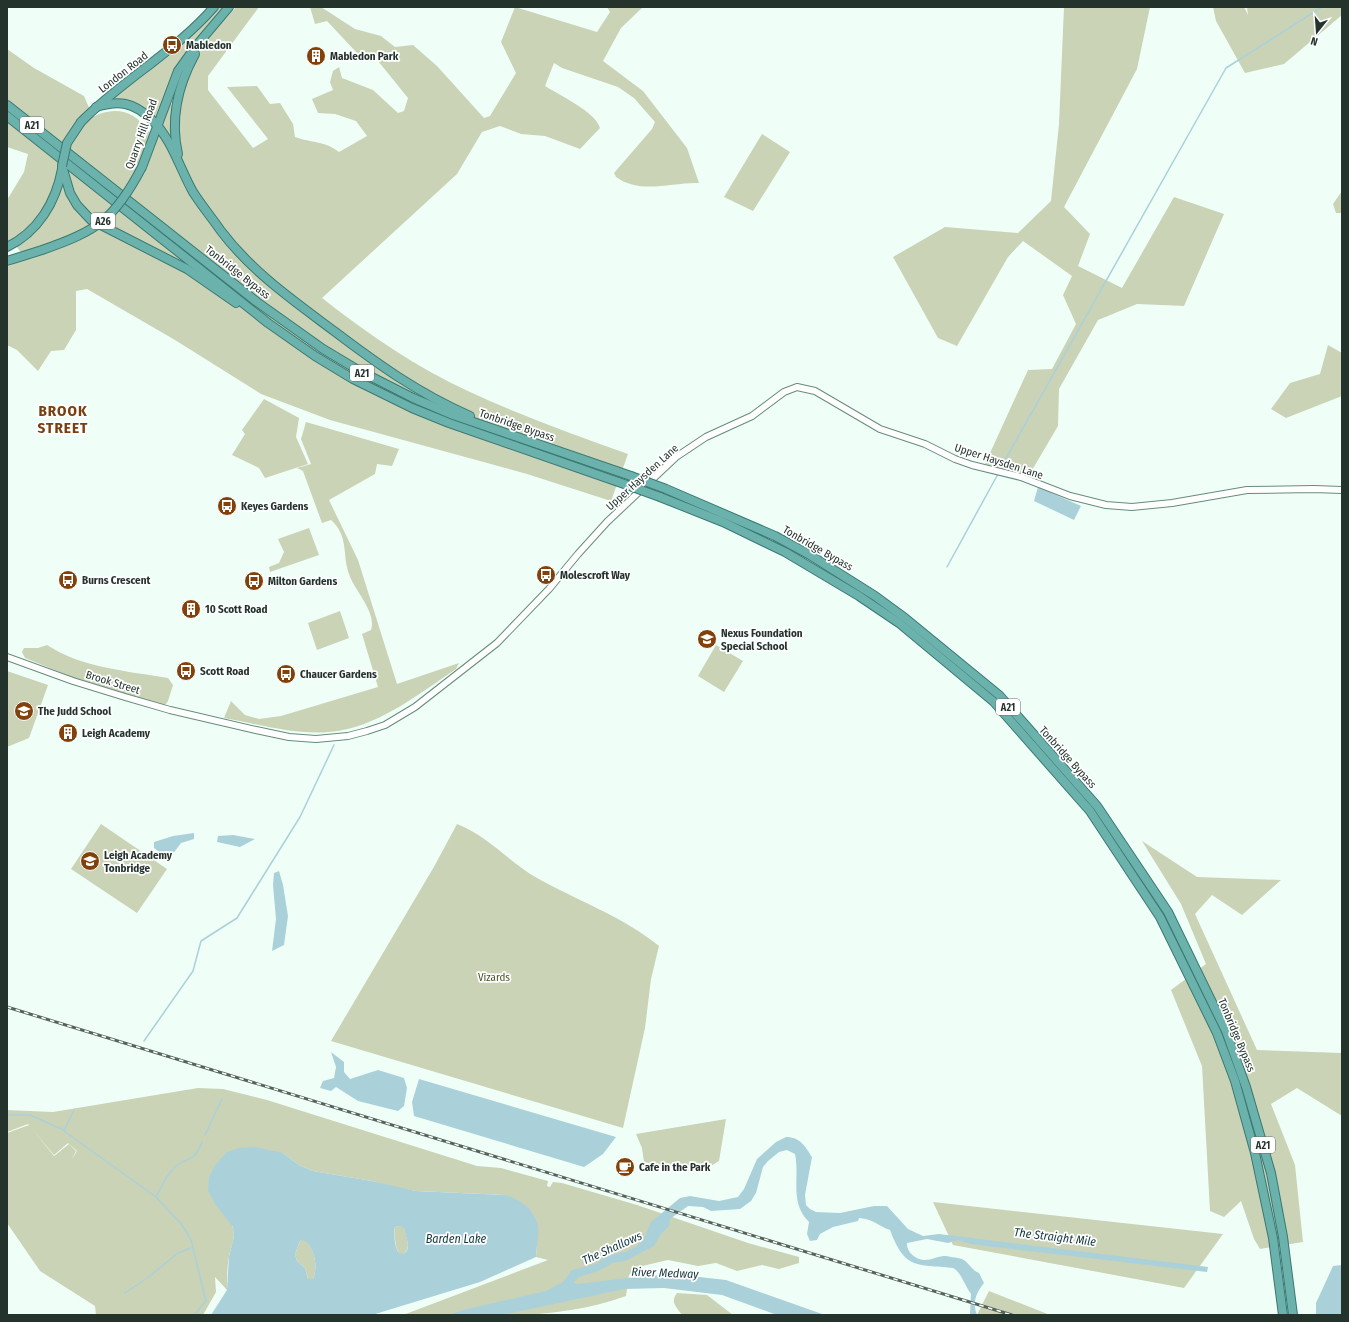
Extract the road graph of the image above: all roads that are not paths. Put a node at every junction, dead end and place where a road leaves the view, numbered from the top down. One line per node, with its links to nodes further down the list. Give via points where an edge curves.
1 (214, 7): 5 (highway, London Road, via 180,41)
2 (229, 7): 3 (highway, Quarry Hill Road / A26)
3 (205, 36): 8 (highway, Quarry Hill Road / A26, via 178,71); 10 (highway, via 184,75 177,101 175,133)
4 (7, 105): 15 (highway, Tonbridge Bypass / A21, via 251,297 323,349 412,398)
5 (96, 107): 6 (highway, via 119,102); 11 (highway, London Road, bridge, via 81,122 67,144 62,166)
6 (136, 108): 8 (highway); 9 (highway, via 149,126)
7 (7, 116): 14 (highway, Tonbridge Bypass / A21)
8 (157, 126): 9 (highway, Quarry Hill Road / A26); 10 (highway, via 167,137)
9 (152, 139): 13 (highway, Quarry Hill Road / A26, bridge, via 142,167 124,199 106,218 84,234)
10 (181, 167): 15 (highway, via 194,192 224,235 251,265 278,288 394,375 449,407)
11 (63, 181): 12 (highway, via 35,227); 14 (highway, via 77,205 91,220 187,269)
12 (7, 247)
13 (7, 261)
14 (268, 322): 19 (highway, Tonbridge Bypass / A21, bridge, via 315,356 353,379 412,408 660,497 722,522 785,552 899,623 994,702 1090,811 1160,917 1223,1048 1255,1153 1273,1238)
15 (531, 442): 20 (highway, Tonbridge Bypass / A21, bridge, via 666,489 774,536 843,574 905,618 998,696 1097,806 1164,906 1232,1046 1271,1173 1283,1237)
16 (1342, 490): 18 (street, Upper Haysden Lane, via 1252,490 1132,507 1106,504 1070,496 1021,477 955,459 925,444 876,427 816,392 797,387 784,392 752,416 706,437 676,457 607,522 550,589 497,643 442,688 400,716 367,731 316,739 290,737)
17 (7, 656): 18 (street, Brook Street, via 73,681)
18 (214, 721)
19 (1282, 1315)
20 (1293, 1315)

